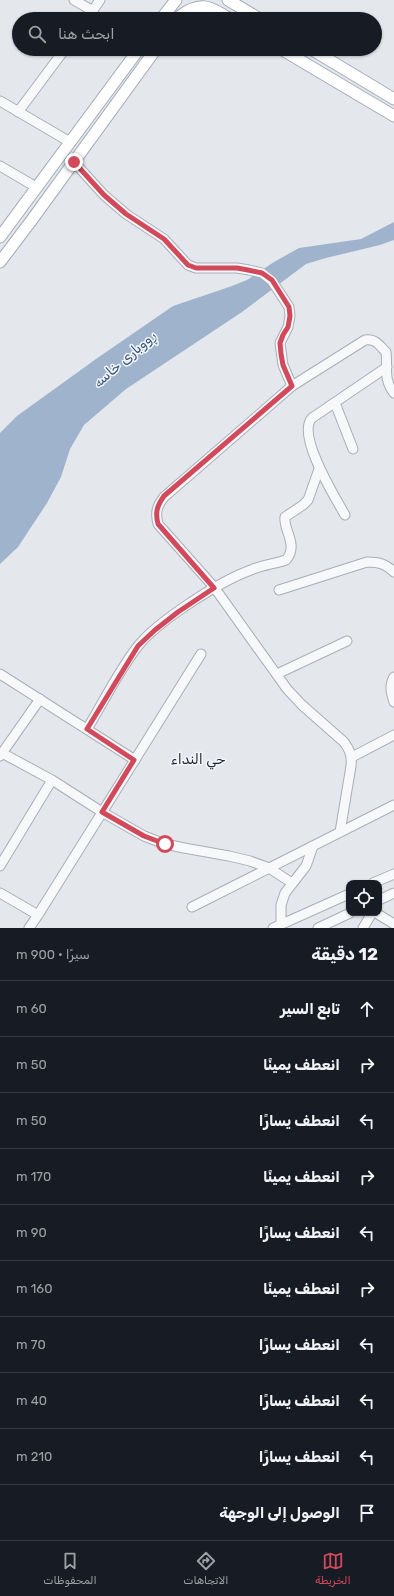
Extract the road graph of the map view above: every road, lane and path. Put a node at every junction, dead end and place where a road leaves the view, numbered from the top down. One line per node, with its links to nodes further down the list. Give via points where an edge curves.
1 (74, 0): 6 (street)
2 (100, 0): 6 (street)
3 (191, 0): 8 (main road)
4 (228, 0): 11 (main road)
5 (172, 3): 7 (main road)
6 (92, 11)
7 (166, 12)
8 (182, 12)
9 (186, 12): 10 (main road, via 201,6)
10 (218, 12)
11 (248, 12)
12 (59, 56): 19 (street)
13 (134, 56): 21 (main road)
14 (151, 56): 22 (main road)
15 (293, 56): 20 (main road)
16 (323, 56): 17 (main road)
17 (394, 99)
18 (0, 101): 19 (street)
19 (18, 112): 21 (street)
20 (394, 116)
21 (70, 142): 24 (main road)
22 (74, 162): 26 (main road); 30 (street, via 104,195 126,214 164,239 188,265 196,268 237,268 267,276 289,307 288,327 280,343 283,365)
23 (0, 166): 24 (street)
24 (36, 187): 25 (main road)
25 (19, 212): 26 (main road); 27 (main road)
26 (31, 221): 28 (main road)
27 (0, 237)
28 (0, 262)
29 (387, 367): 30 (street, via 386,352 370,339); 31 (street, via 388,386); 32 (street)
30 (292, 386): 37 (street, via 164,496 158,505 158,524)
31 (394, 393)
32 (335, 403): 33 (street); 34 (street, via 312,418 308,424)
33 (353, 449)
34 (319, 469): 35 (street); 37 (street, via 308,500 285,517 290,540 290,552 286,560 251,570)
35 (345, 515)
36 (394, 572): 38 (street, via 378,562 368,562)
37 (214, 588): 42 (street); 46 (street, via 178,612 138,646)
38 (279, 590)
39 (347, 641): 42 (street)
40 (201, 654): 50 (street)
41 (0, 674): 44 (street)
42 (277, 674): 49 (street, via 302,705 344,742)
43 (394, 677): 45 (street, via 390,691)
44 (40, 699): 46 (street); 48 (street)
45 (394, 702)
46 (87, 729): 50 (street)
47 (394, 735): 49 (street)
48 (1, 755): 51 (street)
49 (352, 757): 54 (street)
50 (134, 760): 53 (street)
51 (52, 780): 53 (street); 56 (street)
52 (394, 805): 54 (street)
53 (102, 812): 57 (street, via 144,836 165,844 229,856); 66 (street)
54 (340, 832): 55 (street)
55 (313, 846): 57 (street); 60 (street, via 306,866)
56 (0, 866)
57 (269, 868): 60 (street); 65 (street)
58 (394, 874): 59 (street)
59 (380, 880)
60 (292, 882): 71 (street, via 283,899)
61 (0, 893): 66 (street)
62 (394, 893): 64 (street)
63 (346, 895): 71 (street)
64 (382, 899)
65 (192, 907)
66 (38, 915): 72 (street)
67 (346, 915): 73 (street)
68 (370, 916): 74 (street)
69 (381, 916): 70 (street)
70 (394, 924)
71 (277, 926)
72 (29, 928)
73 (318, 928)
74 (363, 928)

